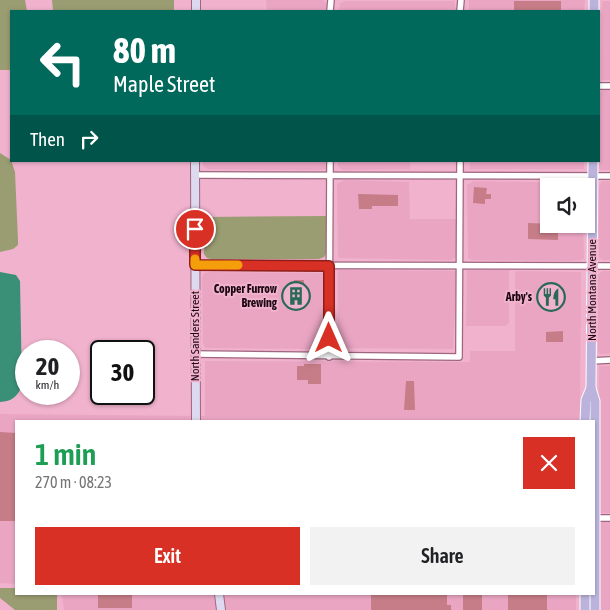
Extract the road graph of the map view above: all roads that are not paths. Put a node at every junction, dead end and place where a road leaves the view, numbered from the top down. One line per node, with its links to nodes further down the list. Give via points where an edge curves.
1 (195, 162): 5 (street, North Sanders Street)
2 (330, 162): 7 (street)
3 (460, 162): 8 (street)
4 (593, 162): 6 (main road, North Montana Avenue)
5 (195, 175): 7 (street); 10 (street, North Sanders Street)
6 (593, 175): 8 (street); 9 (street); 12 (main road, North Montana Avenue)
7 (330, 176): 8 (street); 11 (street)
8 (460, 176): 14 (street)
9 (610, 176)
10 (195, 265): 11 (street); 15 (street, North Sanders Street)
11 (329, 266): 14 (street); 16 (street)
12 (592, 266): 13 (street); 14 (street); 18 (main road, North Montana Avenue)
13 (610, 266)
14 (459, 267): 16 (street, via 459,357)
15 (195, 354): 16 (street); 20 (street, North Sanders Street)
16 (329, 356)
17 (610, 360): 18 (street)
18 (591, 361): 19 (main road, North Montana Avenue)
19 (591, 388): 21 (main road, North Montana Avenue, via 586,400); 22 (main road, North Montana Avenue, via 595,400)
20 (196, 420)
21 (585, 420)
22 (595, 518): 23 (street); 28 (main road, North Montana Avenue)
23 (610, 518)
24 (219, 595): 26 (street)
25 (585, 595): 27 (main road)
26 (221, 610)
27 (585, 610)
28 (595, 610)

